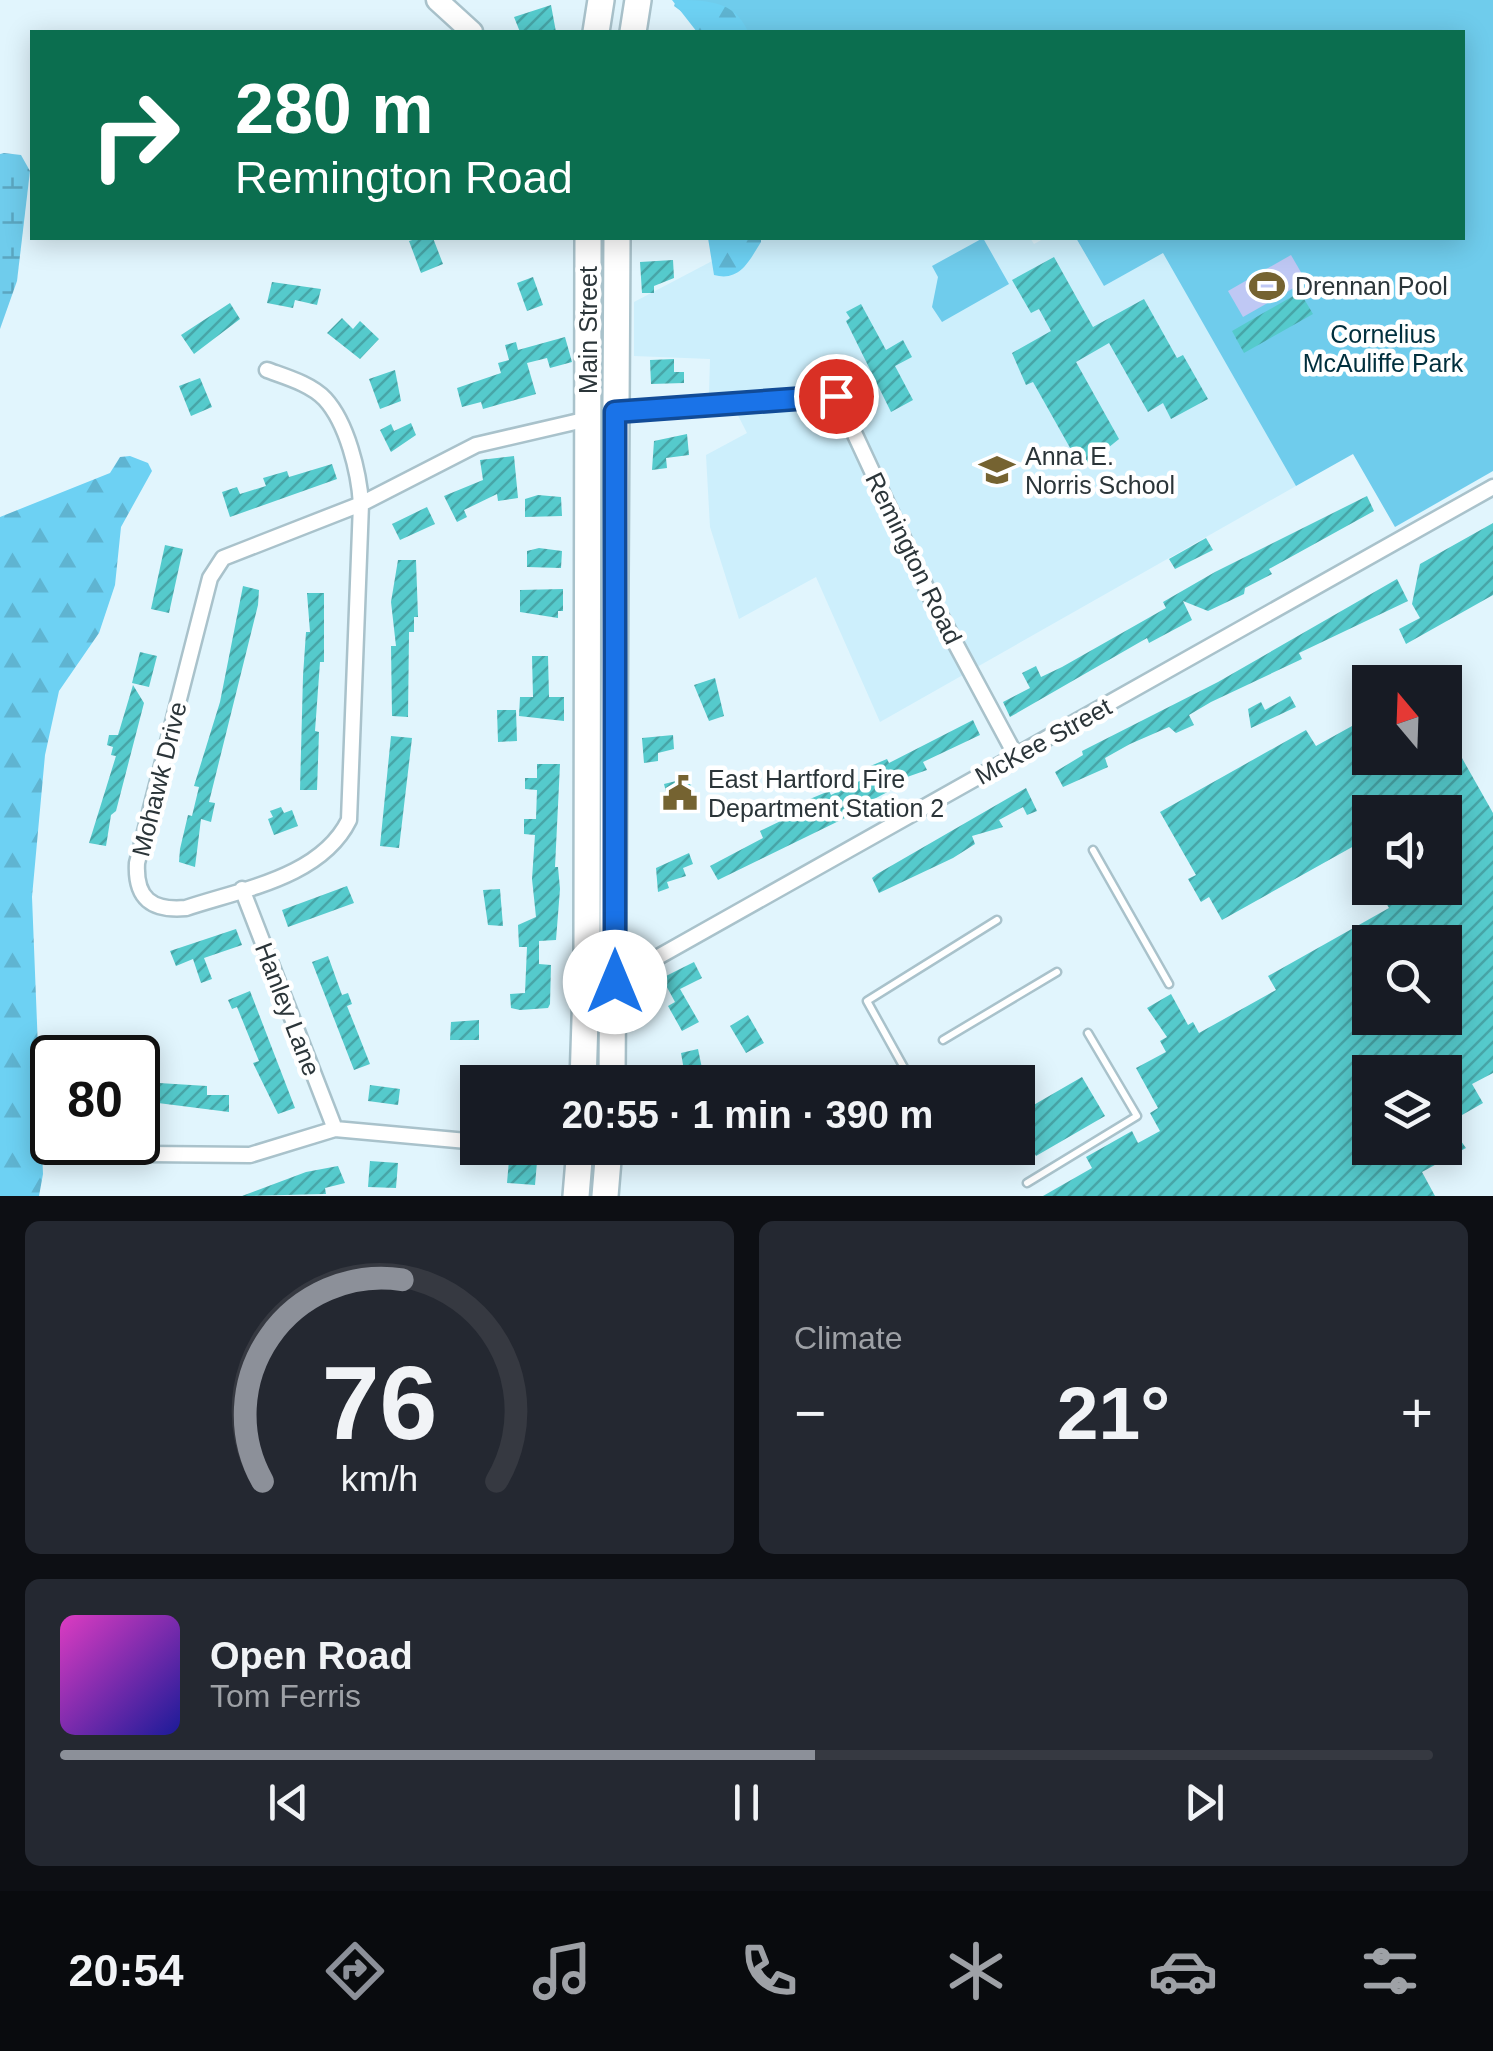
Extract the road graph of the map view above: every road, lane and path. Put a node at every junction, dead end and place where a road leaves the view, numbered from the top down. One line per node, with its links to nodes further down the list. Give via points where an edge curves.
1 (437, 0): 4 (street)
2 (601, 0): 5 (highway)
3 (638, 0): 6 (highway)
4 (470, 30)
5 (596, 30)
6 (633, 30)
7 (588, 240): 11 (highway, Main Street)
8 (617, 240): 10 (highway, Main Street)
9 (268, 370): 13 (street, via 324,397 352,458)
10 (615, 412): 14 (street, Remington Road, via 836,396 931,598); 16 (highway, Main Street)
11 (588, 419): 13 (street, Mohawk Drive, via 476,445); 15 (highway, Main Street)
12 (1493, 488): 14 (street, McKee Street)
13 (362, 504): 18 (street, Mohawk Drive, via 350,820 319,860); 18 (street, Mohawk Drive, via 242,548 223,558 210,578 136,886 146,902 167,910)
14 (1016, 756): 22 (street, McKee Street, via 642,966)
15 (588, 814): 16 (highway); 21 (highway, Main Street)
16 (615, 814): 22 (highway, Main Street)
17 (1093, 850): 23 (lane)
18 (242, 889): 29 (street, Hanley Lane)
19 (996, 920): 28 (lane, via 867,1001)
20 (1057, 972): 25 (lane)
21 (587, 973): 22 (street, McKee Street); 26 (highway, Main Street)
22 (615, 973): 27 (highway, Main Street)
23 (1169, 984)
24 (1088, 1033): 34 (lane, via 1137,1116)
25 (943, 1040)
26 (584, 1065)
27 (612, 1065)
28 (903, 1065)
29 (334, 1129): 30 (street); 31 (street, via 250,1154)
30 (460, 1140)
31 (160, 1155)
32 (579, 1165): 35 (highway)
33 (607, 1165): 36 (highway)
34 (1027, 1183)
35 (576, 1196)
36 (606, 1196)

